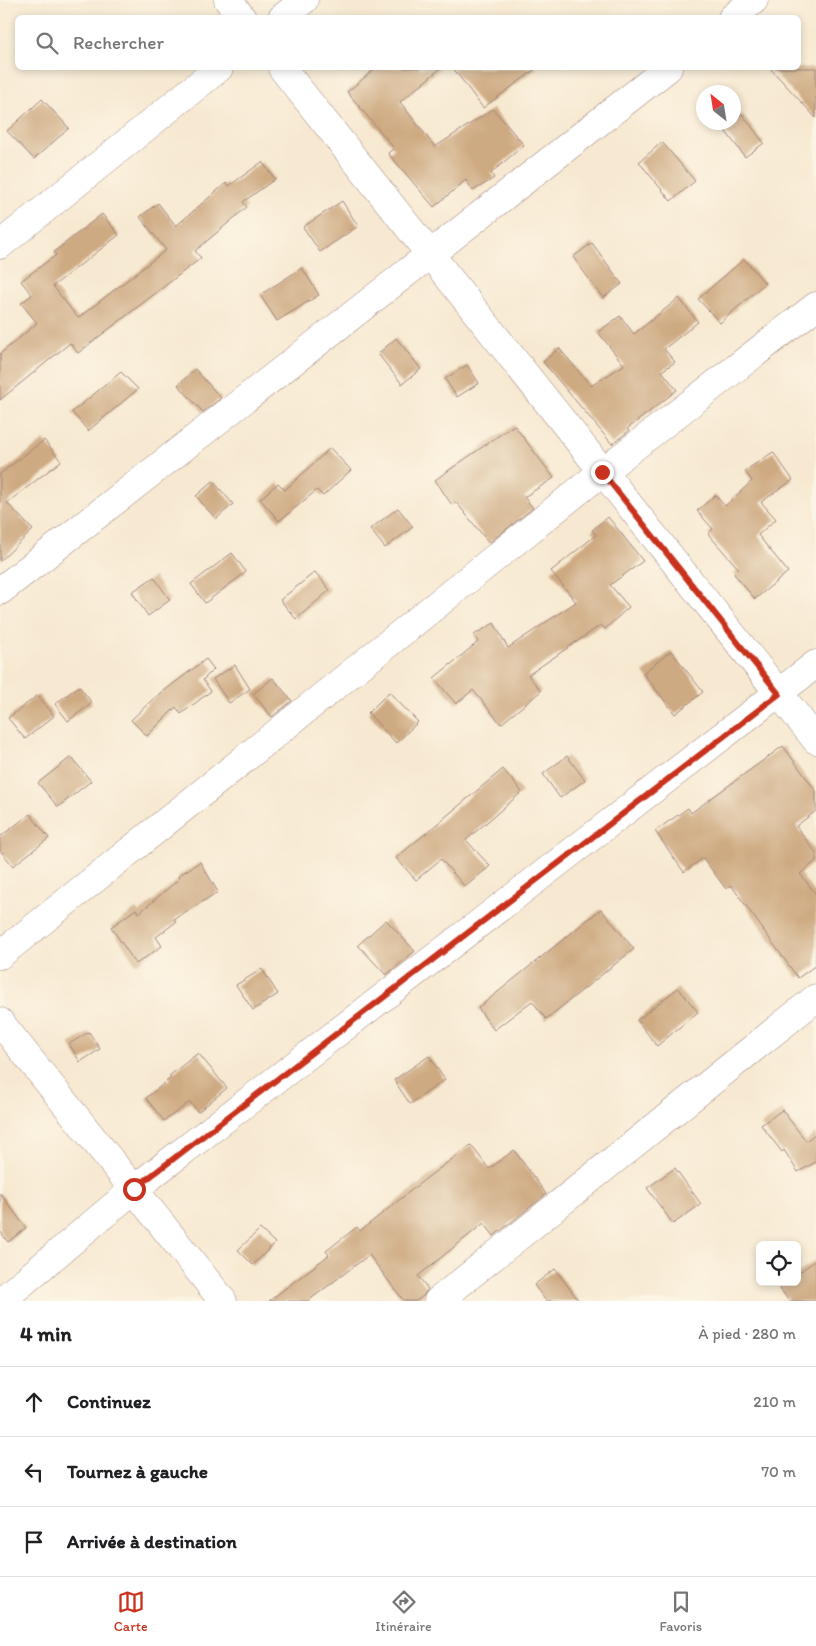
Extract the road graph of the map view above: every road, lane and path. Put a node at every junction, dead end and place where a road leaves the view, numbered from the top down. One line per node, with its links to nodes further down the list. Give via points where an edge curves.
1 (228, 0): 4 (street)
2 (304, 0): 5 (street)
3 (754, 0): 6 (street)
4 (240, 15)
5 (286, 15)
6 (736, 15)
7 (217, 70): 10 (street)
8 (284, 70): 11 (street)
9 (665, 70): 11 (street)
10 (0, 245)
11 (430, 255): 13 (street); 14 (street)
12 (816, 306): 13 (street)
13 (602, 472): 16 (street); 18 (street)
14 (0, 591)
15 (816, 664): 16 (street)
16 (779, 694): 17 (street); 21 (street)
17 (816, 740)
18 (0, 955)
19 (816, 998): 24 (street)
20 (0, 1022): 21 (street)
21 (134, 1189): 22 (street); 23 (street)
22 (2, 1301)
23 (223, 1301)
24 (438, 1301)

